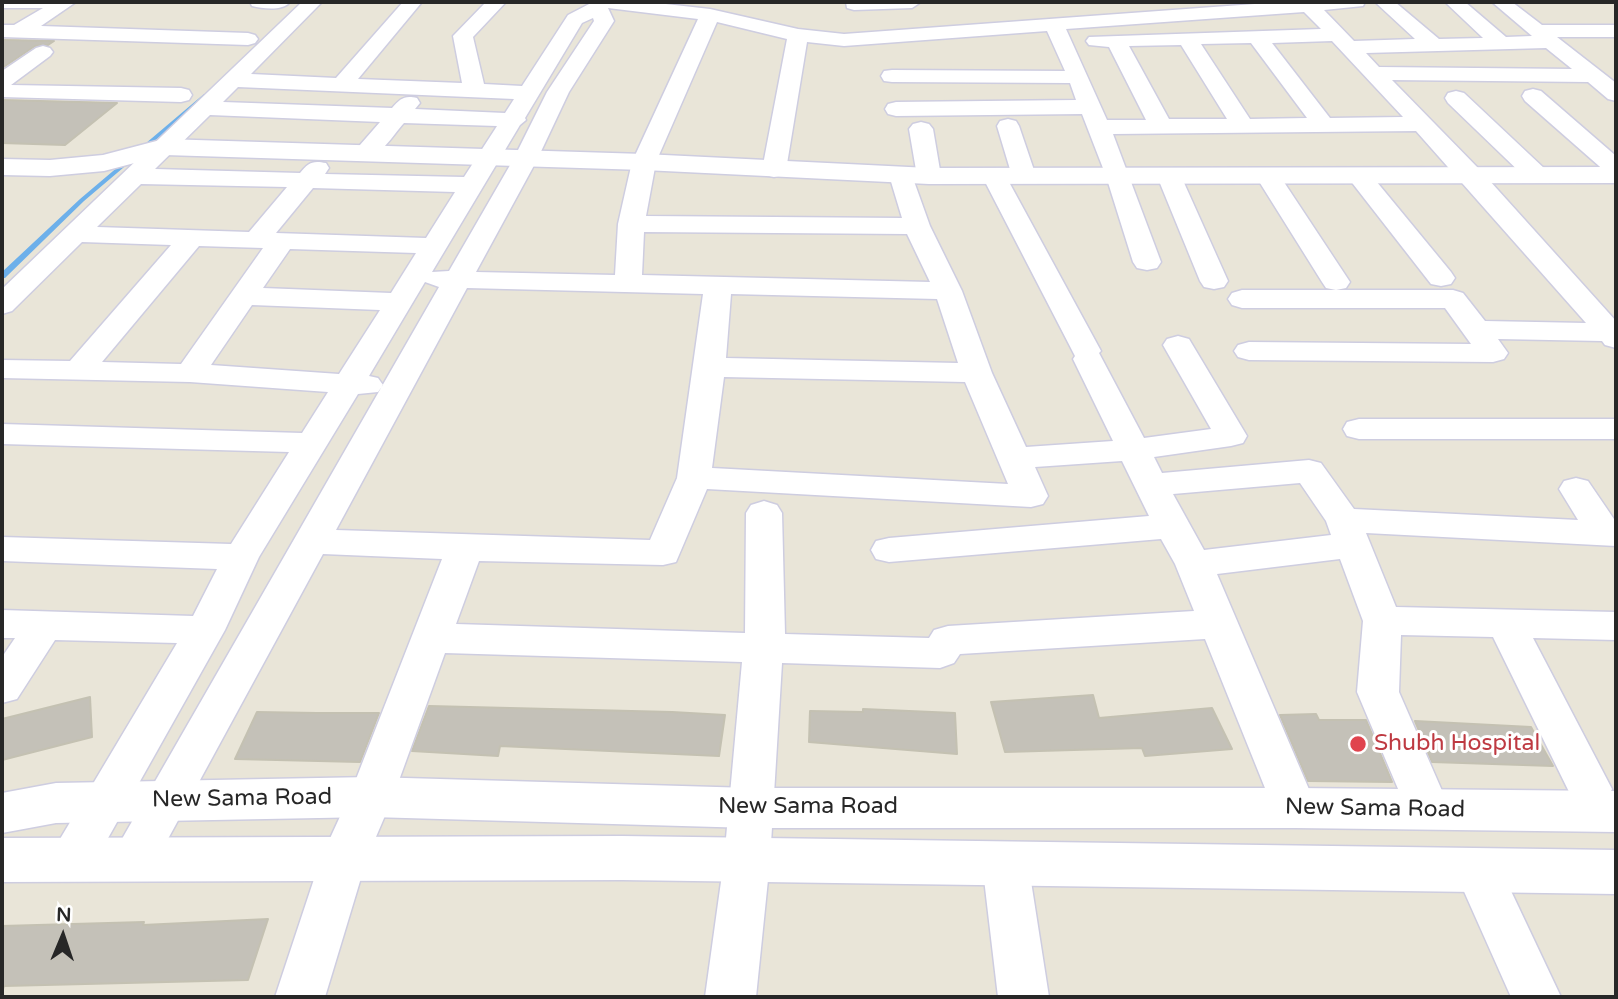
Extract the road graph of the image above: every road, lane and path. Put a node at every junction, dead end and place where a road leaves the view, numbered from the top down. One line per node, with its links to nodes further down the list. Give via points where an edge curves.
1 (2, 2): 13 (street)
2 (259, 2): 3 (street)
3 (281, 2)
4 (313, 2): 39 (street)
5 (413, 2): 41 (street)
6 (497, 2): 43 (street, via 463,36)
7 (912, 2): 15 (street)
8 (1137, 2): 18 (street)
9 (1356, 2): 16 (street)
10 (1384, 2): 31 (street)
11 (1454, 2): 30 (street)
12 (1501, 2): 23 (street)
13 (66, 3): 21 (street)
14 (605, 3): 17 (street); 49 (street, via 575,19); 64 (street, via 604,21 558,92)
15 (854, 3): 27 (street, via 853,15)
16 (1308, 3): 18 (street); 29 (street)
17 (710, 15): 22 (street); 65 (street)
18 (1152, 15): 20 (street)
19 (1616, 31): 23 (street)
20 (1058, 33): 27 (street); 28 (street); 38 (street)
21 (7, 35): 26 (street)
22 (798, 35): 27 (street); 68 (street)
23 (1544, 36): 30 (street); 34 (street, via 1574,60)
24 (1257, 37): 25 (street); 29 (street); 55 (street)
25 (1187, 39): 28 (street); 58 (street)
26 (248, 40)
27 (830, 40)
28 (1116, 41): 57 (street)
29 (1345, 41): 31 (street); 35 (street)
30 (1501, 43): 31 (street)
31 (1434, 45)
32 (993, 50): 37 (street)
33 (43, 52): 40 (street)
34 (1600, 68): 35 (street); 45 (street)
35 (1376, 73): 54 (street)
36 (892, 76): 37 (street, via 927,66)
37 (999, 77): 38 (street)
38 (1078, 77): 53 (street)
39 (232, 80): 41 (street); 50 (street)
40 (2, 81)
41 (344, 83): 42 (street)
42 (423, 88): 43 (street); 52 (street)
43 (474, 89): 49 (street)
44 (2, 91): 46 (street)
45 (1616, 94)
46 (181, 95)
47 (1533, 96): 67 (street)
48 (1456, 99): 72 (street)
49 (522, 106): 52 (street); 63 (street)
50 (204, 108): 52 (street); 60 (street)
51 (896, 109): 53 (street)
52 (398, 115): 62 (street)
53 (1094, 117): 57 (street); 78 (street)
54 (1424, 124): 55 (street); 71 (street)
55 (1324, 125): 58 (street)
56 (1008, 126): 77 (street)
57 (1161, 126): 58 (street)
58 (1243, 126)
59 (922, 129): 75 (street)
60 (158, 148): 61 (main road); 66 (main road, via 104,163); 74 (street)
61 (330, 152): 62 (main road); 80 (street)
62 (365, 153): 63 (main road)
63 (490, 159): 64 (main road); 81 (street)
64 (525, 160): 65 (main road); 90 (street)
65 (644, 162): 68 (main road); 82 (street)
66 (2, 167)
67 (1616, 168)
68 (774, 170): 75 (main road)
69 (1267, 174): 70 (main road); 79 (main road); 92 (street)
70 (1358, 175): 71 (main road); 89 (street)
71 (1471, 175): 72 (main road); 101 (street)
72 (1537, 175): 73 (main road)
73 (1616, 175)
74 (135, 176): 80 (street); 84 (street)
75 (915, 176): 76 (main road); 83 (street)
76 (994, 176): 77 (main road); 115 (street)
77 (1024, 176): 78 (main road)
78 (1118, 176): 79 (main road); 88 (street)
79 (1169, 176): 91 (street)
80 (306, 181): 81 (street); 86 (street)
81 (471, 185): 87 (street)
82 (631, 224): 83 (street); 93 (street)
83 (917, 226): 96 (street)
84 (74, 234): 85 (street); 99 (street)
85 (192, 238): 86 (street); 106 (street)
86 (269, 241): 87 (street); 97 (street)
87 (433, 246): 95 (street)
88 (1147, 262)
89 (1441, 278)
90 (458, 280): 93 (street); 95 (street); 110 (street)
91 (1214, 281)
92 (1336, 282)
93 (628, 284): 94 (street)
94 (718, 287): 96 (street); 104 (street)
95 (405, 290): 97 (street); 109 (street)
96 (948, 291): 108 (street)
97 (243, 296): 107 (street)
98 (1242, 299): 100 (street, via 1453,299)
99 (2, 305)
100 (1478, 330): 101 (street); 103 (street, via 1493,352)
101 (1612, 336)
102 (1178, 345): 115 (street, via 1231,436)
103 (1249, 351)
104 (710, 367): 108 (street); 117 (street)
105 (2, 369): 106 (street)
106 (78, 372): 107 (street)
107 (190, 373): 109 (street)
108 (977, 373): 116 (street)
109 (348, 384): 110 (street); 114 (street)
110 (398, 386): 124 (street)
111 (1359, 429): 112 (street)
112 (1616, 429)
113 (2, 435): 114 (street)
114 (310, 443): 128 (street)
115 (1134, 450): 116 (street); 118 (street)
116 (1015, 458): 117 (street, via 1031,496)
117 (694, 478): 125 (street, via 663,552)
118 (1152, 485): 121 (street); 122 (street, via 1309,471)
119 (1576, 489): 123 (street)
120 (764, 513): 138 (street)
121 (1172, 526): 127 (street); 129 (street)
122 (1348, 533): 123 (street); 129 (street); 130 (street)
123 (1610, 533)
124 (310, 541): 125 (street); 141 (street)
125 (465, 548): 137 (street)
126 (2, 550): 128 (street)
127 (889, 550)
128 (241, 557): 136 (street)
129 (1194, 564): 132 (street)
130 (1382, 621): 133 (street); 146 (street, via 1378,692)
131 (2, 624): 134 (street)
132 (1219, 624): 138 (street, via 944,647); 145 (street)
133 (1506, 624): 135 (street); 142 (street)
134 (44, 626): 136 (street); 139 (street)
135 (1616, 626)
136 (205, 630): 143 (street)
137 (431, 638): 138 (street); 140 (street)
138 (765, 650): 144 (street)
139 (2, 688)
140 (371, 797): 141 (main road, New Sama Road); 144 (main road, New Sama Road); 150 (street)
141 (167, 799): 143 (main road, New Sama Road); 149 (street)
142 (1603, 800): 146 (main road, New Sama Road)
143 (104, 802): 147 (main road, New Sama Road, via 56,803); 148 (street)
144 (751, 808): 145 (main road, New Sama Road); 152 (street)
145 (1295, 808): 146 (main road, New Sama Road)
146 (1428, 809)
147 (2, 813)
148 (73, 858): 149 (main road); 151 (main road)
149 (134, 858): 150 (main road)
150 (344, 858): 152 (main road); 156 (street)
151 (2, 860)
152 (747, 860): 153 (main road); 157 (street)
153 (1005, 862): 154 (main road); 158 (street)
154 (1478, 869): 155 (main road); 159 (street)
155 (1616, 872)
156 (300, 997)
157 (730, 997)
158 (1024, 997)
159 (1536, 997)

